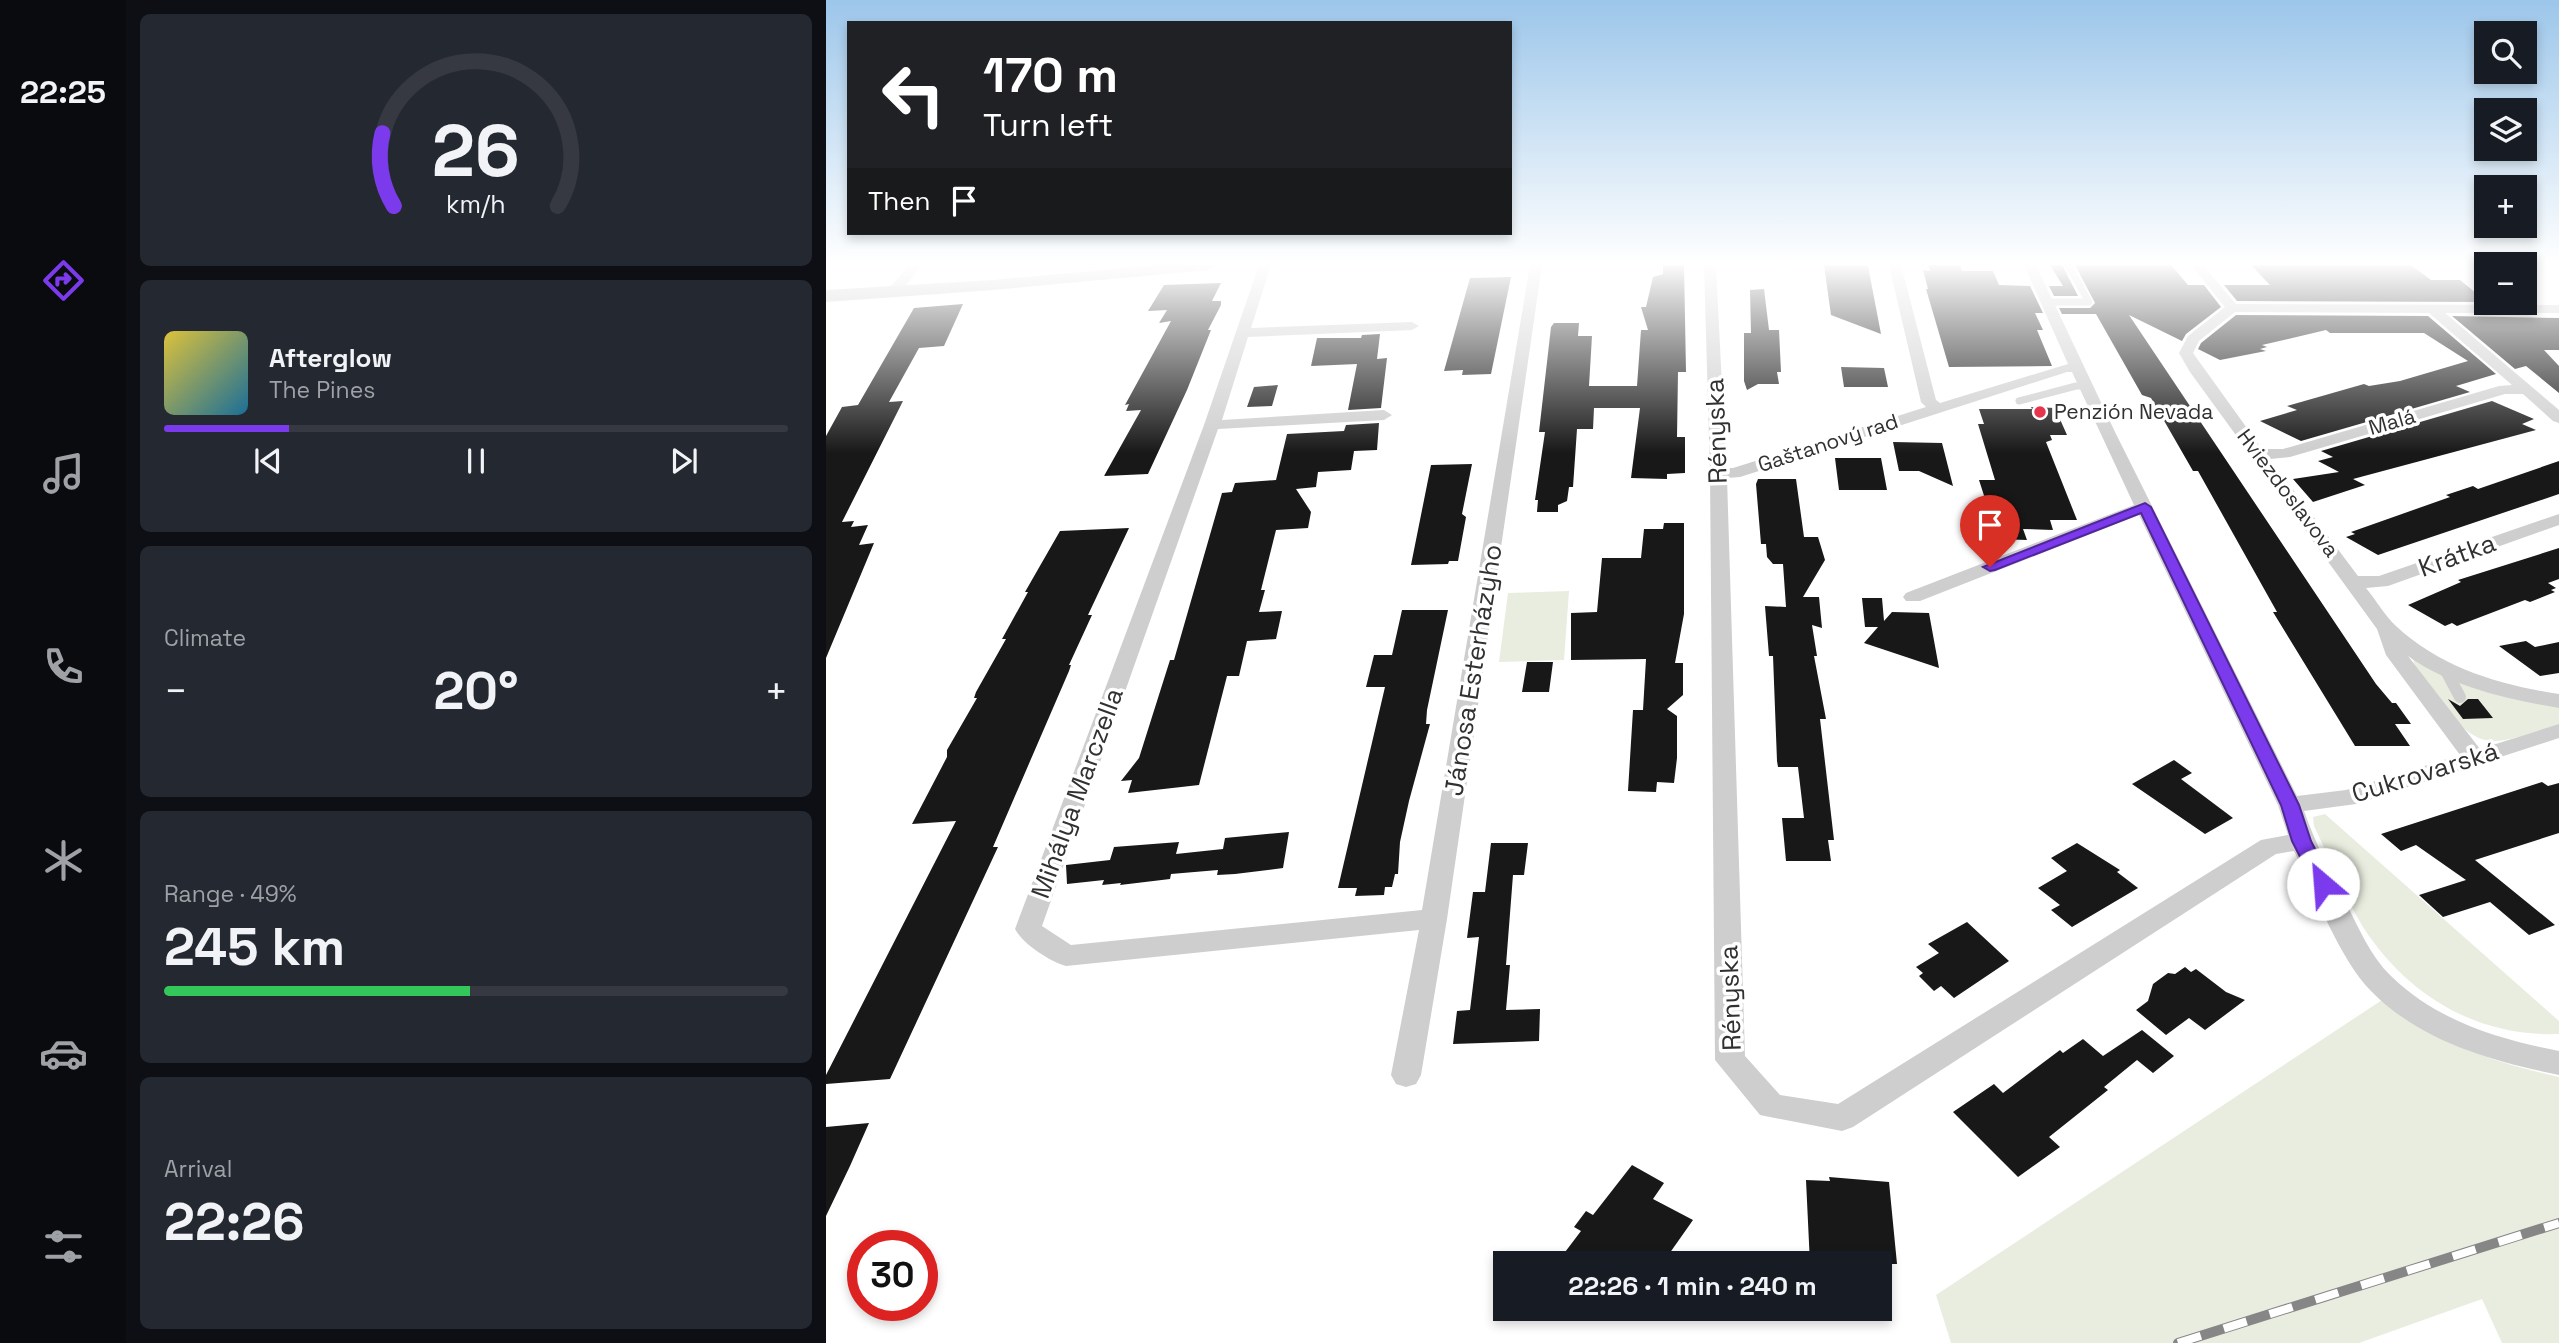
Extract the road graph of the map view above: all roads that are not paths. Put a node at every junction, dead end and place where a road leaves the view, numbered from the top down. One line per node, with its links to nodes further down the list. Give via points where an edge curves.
1 (1243, 328): 9 (street, Mihálya Marczella)
2 (1376, 328): 9 (street)
3 (1526, 328): 32 (street, Jánosa Esterházyho)
4 (1712, 328): 19 (street, Rényska)
5 (1911, 328): 14 (street, Gaštanový rad, via 1929,401)
6 (2058, 328): 10 (street)
7 (2208, 328): 18 (street, Hviezdoslavova, via 2186,353)
8 (2454, 328): 12 (street)
9 (1241, 334): 17 (street, Mihálya Marczella)
10 (2078, 368): 11 (street); 14 (street, Gaštanový rad)
11 (2088, 386): 13 (lane); 20 (street)
12 (2526, 390): 16 (street); 18 (street, Malá, via 2504,389 2284,454)
13 (2019, 401)
14 (1938, 409): 19 (street, Gaštanový rad, via 1734,473)
15 (1384, 415): 17 (street)
16 (2559, 418)
17 (1212, 425): 32 (street, Mihálya Marczella, via 1028,929 1066,956)
18 (2259, 454): 22 (street, Hviezdoslavova)
19 (1718, 472): 31 (street, Rényska, via 1730,1060 1771,1106 1842,1118 2270,846)
20 (2145, 507): 23 (street); 30 (street)
21 (2559, 519): 22 (street, Krátka, via 2381,582)
22 (2354, 582): 24 (street, Hviezdoslavova)
23 (1913, 597)
24 (2387, 629): 25 (street, Hviezdoslavova); 29 (street, Hviezdoslavova, via 2396,656)
25 (2445, 669): 26 (lane); 27 (street, Hviezdoslavova, via 2497,688)
26 (2460, 697)
27 (2559, 701)
28 (2559, 731): 29 (street, Cukrovarská)
29 (2473, 757): 30 (street, Cukrovarská, via 2348,798)
30 (2290, 805): 31 (street)
31 (2302, 841): 33 (street, via 2356,948 2380,982 2421,1016 2471,1041)
32 (1434, 919): 34 (street, Jánosa Esterházyho)
33 (2559, 1063)
34 (1406, 1075)

